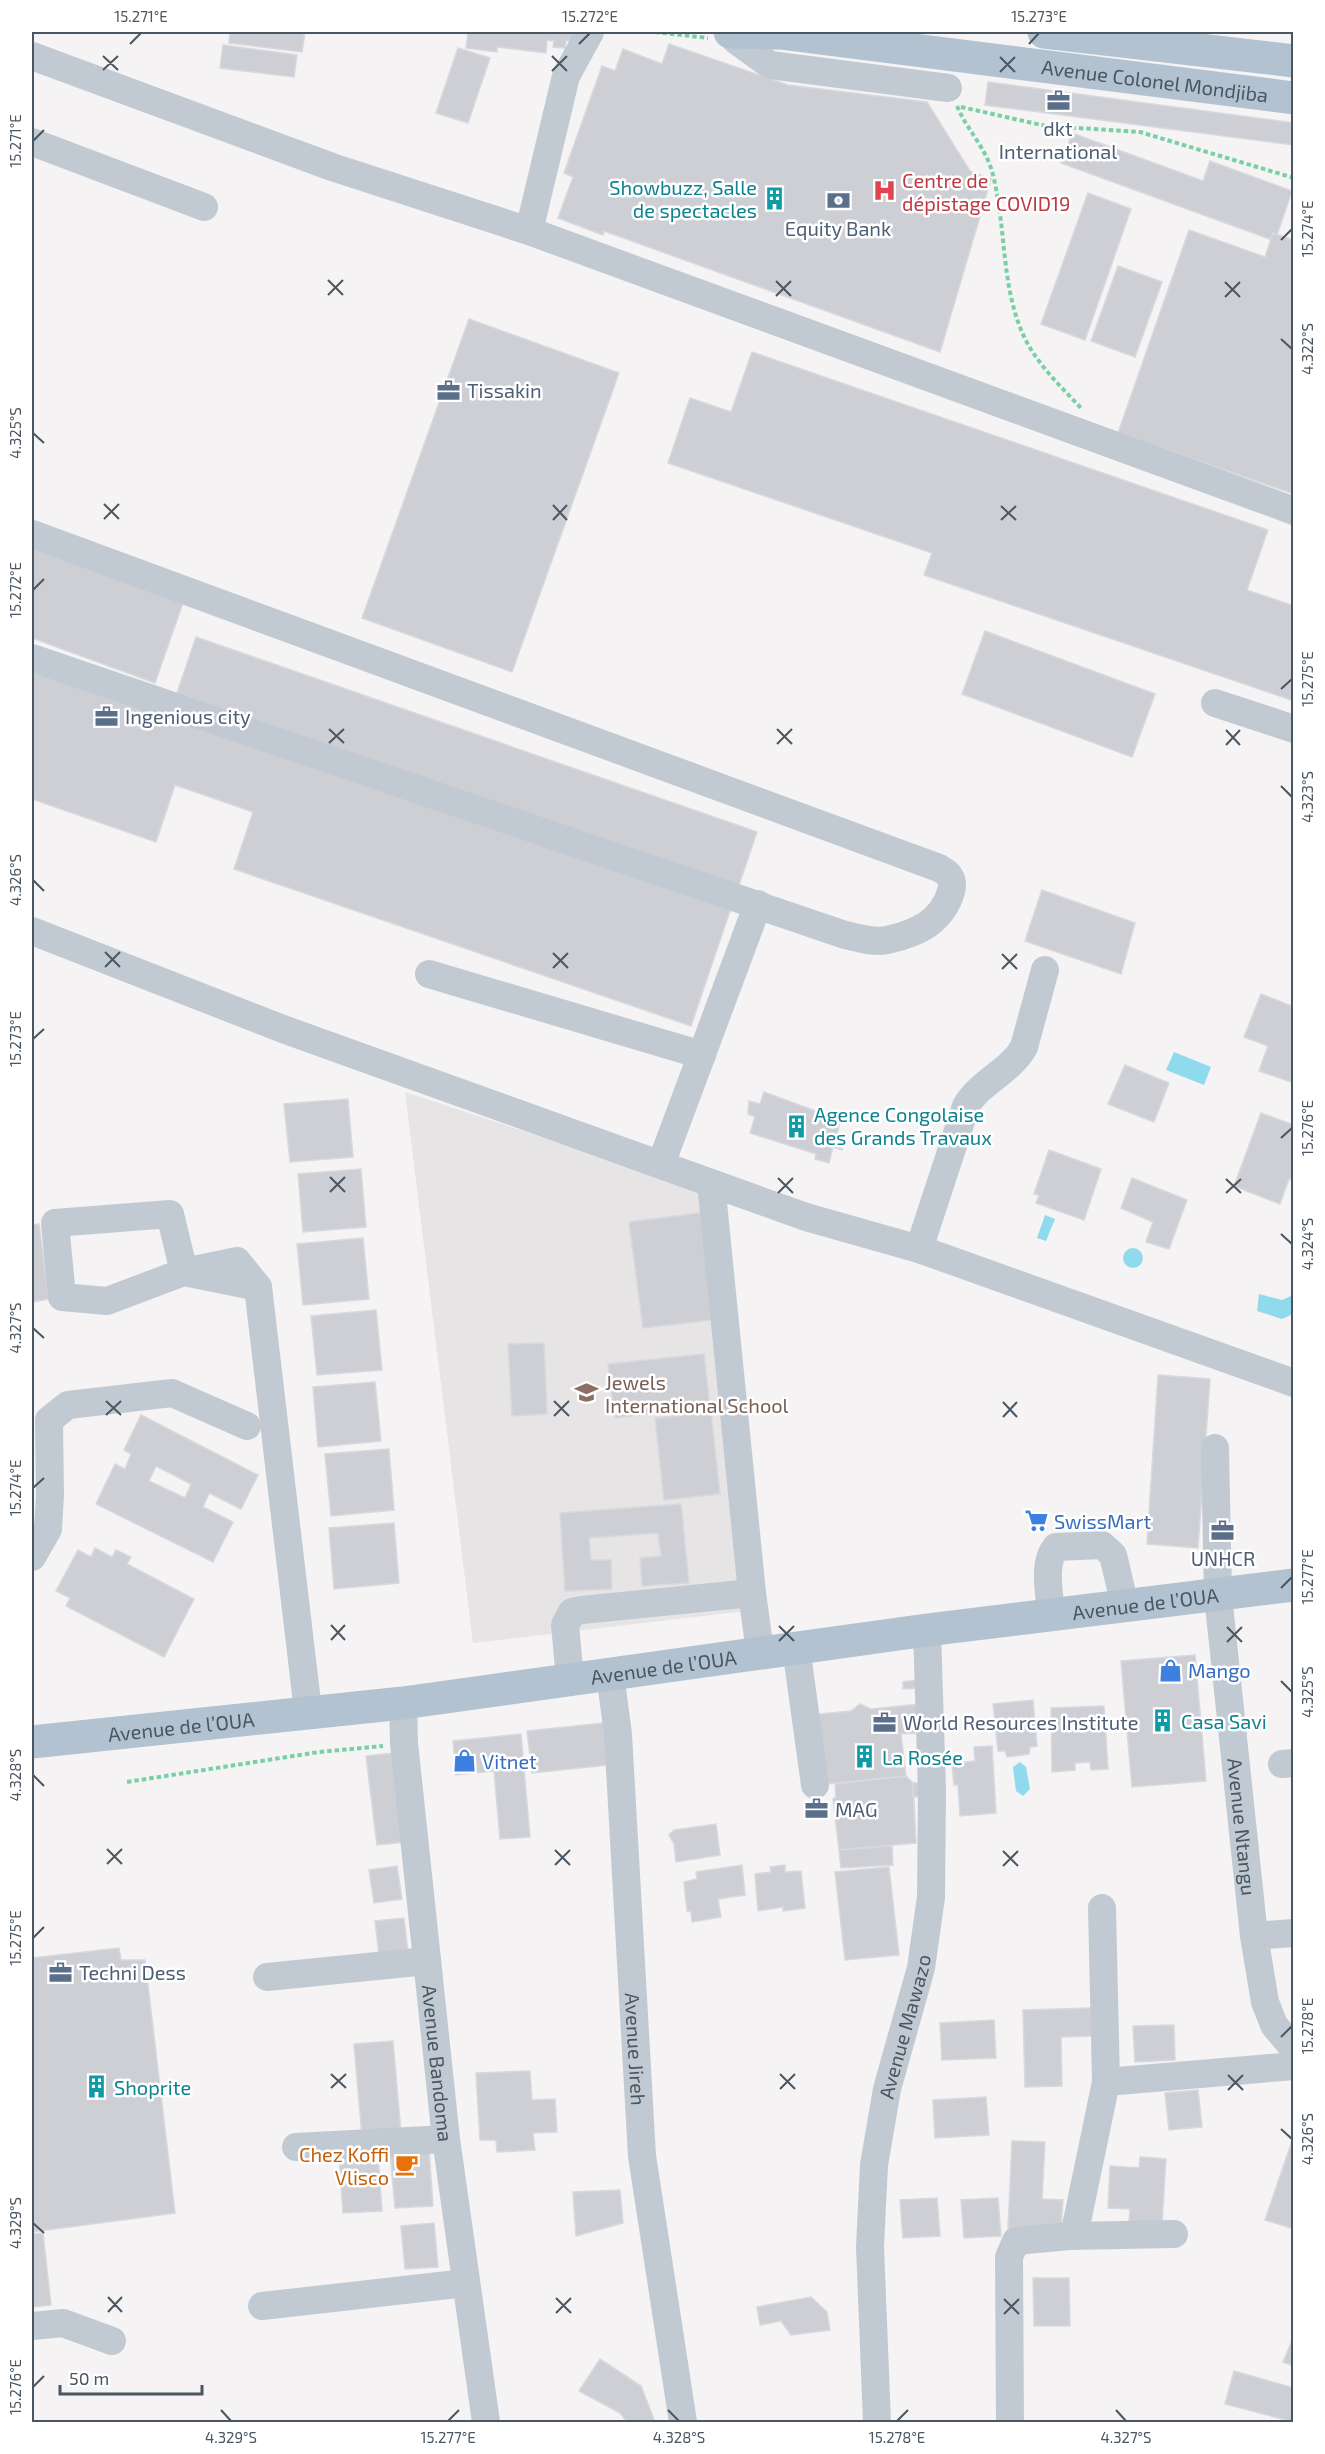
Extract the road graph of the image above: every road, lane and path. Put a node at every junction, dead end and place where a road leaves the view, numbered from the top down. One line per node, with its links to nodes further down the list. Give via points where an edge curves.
1 (590, 32): 12 (street, via 566,75)
2 (729, 32): 4 (main road, Avenue Colonel Mondjiba); 8 (street, via 770,65)
3 (1044, 32): 6 (main road, Avenue Colonel Mondjiba)
4 (851, 37): 7 (main road, Avenue Colonel Mondjiba)
5 (32, 56): 12 (street, via 332,166)
6 (1293, 63)
7 (1293, 96)
8 (955, 101): 10 (path, via 1046,126 1140,132); 13 (path, via 993,173 1006,267 1022,333 1038,359)
9 (32, 142): 11 (street)
10 (1293, 178)
11 (204, 207)
12 (529, 231): 14 (street)
13 (1088, 415)
14 (1293, 510)
15 (32, 534): 19 (street, via 939,868 952,879 946,903 935,918 923,927 875,942)
16 (32, 658): 19 (street)
17 (1215, 703): 18 (street)
18 (1293, 729)
19 (758, 904): 23 (street)
20 (32, 932): 24 (street, via 283,1029)
21 (1045, 970): 26 (street, via 1024,1047 1018,1057 974,1093 966,1106)
22 (429, 974): 23 (street)
23 (702, 1055): 24 (street)
24 (661, 1164): 25 (street)
25 (711, 1183): 26 (street, via 806,1217); 33 (street)
26 (918, 1249): 28 (street)
27 (184, 1272): 27 (street, via 170,1214 55,1223 62,1297 107,1301); 43 (street, via 258,1287)
28 (1293, 1383)
29 (247, 1426): 31 (street, via 172,1393 68,1405 49,1420 48,1529)
30 (1215, 1448): 34 (street, Avenue Ntangu)
31 (32, 1557)
32 (1293, 1585): 34 (main road, Avenue de l’OUA)
33 (752, 1593): 39 (street); 41 (street, via 572,1612 565,1625)
34 (1218, 1596): 35 (main road, Avenue de l’OUA); 50 (street, Avenue Ntangu)
35 (1125, 1606): 36 (main road, Avenue de l’OUA); 36 (street, via 1113,1555 1102,1545 1056,1547 1048,1566)
36 (1051, 1615): 37 (main road, Avenue de l’OUA)
37 (927, 1630): 38 (main road, Avenue de l’OUA); 66 (street, Avenue Mawazo, via 931,1897 921,1968 887,2089 874,2165 870,2247)
38 (796, 1647): 39 (main road, Avenue de l’OUA); 47 (street)
39 (760, 1652): 40 (main road, Avenue de l’OUA)
40 (610, 1674): 41 (main road, Avenue de l’OUA); 65 (street, Avenue Jireh, via 618,1734 642,2156)
41 (570, 1679): 42 (main road, Avenue de l’OUA)
42 (403, 1703): 43 (main road, Avenue de l’OUA); 45 (street, Avenue Bandoma)
43 (308, 1711): 44 (main road, Avenue de l’OUA)
44 (32, 1742)
45 (404, 1743): 46 (path); 51 (street, Avenue Bandoma)
46 (127, 1782)
47 (815, 1785)
48 (1102, 1908): 55 (street)
49 (1293, 1933): 50 (street)
50 (1254, 1936): 53 (street, Avenue Ntangu, via 1264,2002 1274,2025)
51 (427, 1961): 52 (street); 56 (street, Avenue Bandoma)
52 (267, 1977)
53 (1293, 2049)
54 (1293, 2066): 55 (street)
55 (1106, 2082): 59 (street, via 1075,2231)
56 (446, 2139): 57 (street); 60 (street, Avenue Bandoma)
57 (296, 2147)
58 (1174, 2234): 59 (street)
59 (1070, 2236): 67 (street, via 1016,2241 1009,2257)
60 (466, 2283): 61 (street); 64 (street, Avenue Bandoma)
61 (262, 2306)
62 (32, 2326): 63 (street, via 63,2323)
63 (112, 2341)
64 (486, 2422)
65 (683, 2422)
66 (877, 2422)
67 (1010, 2422)

